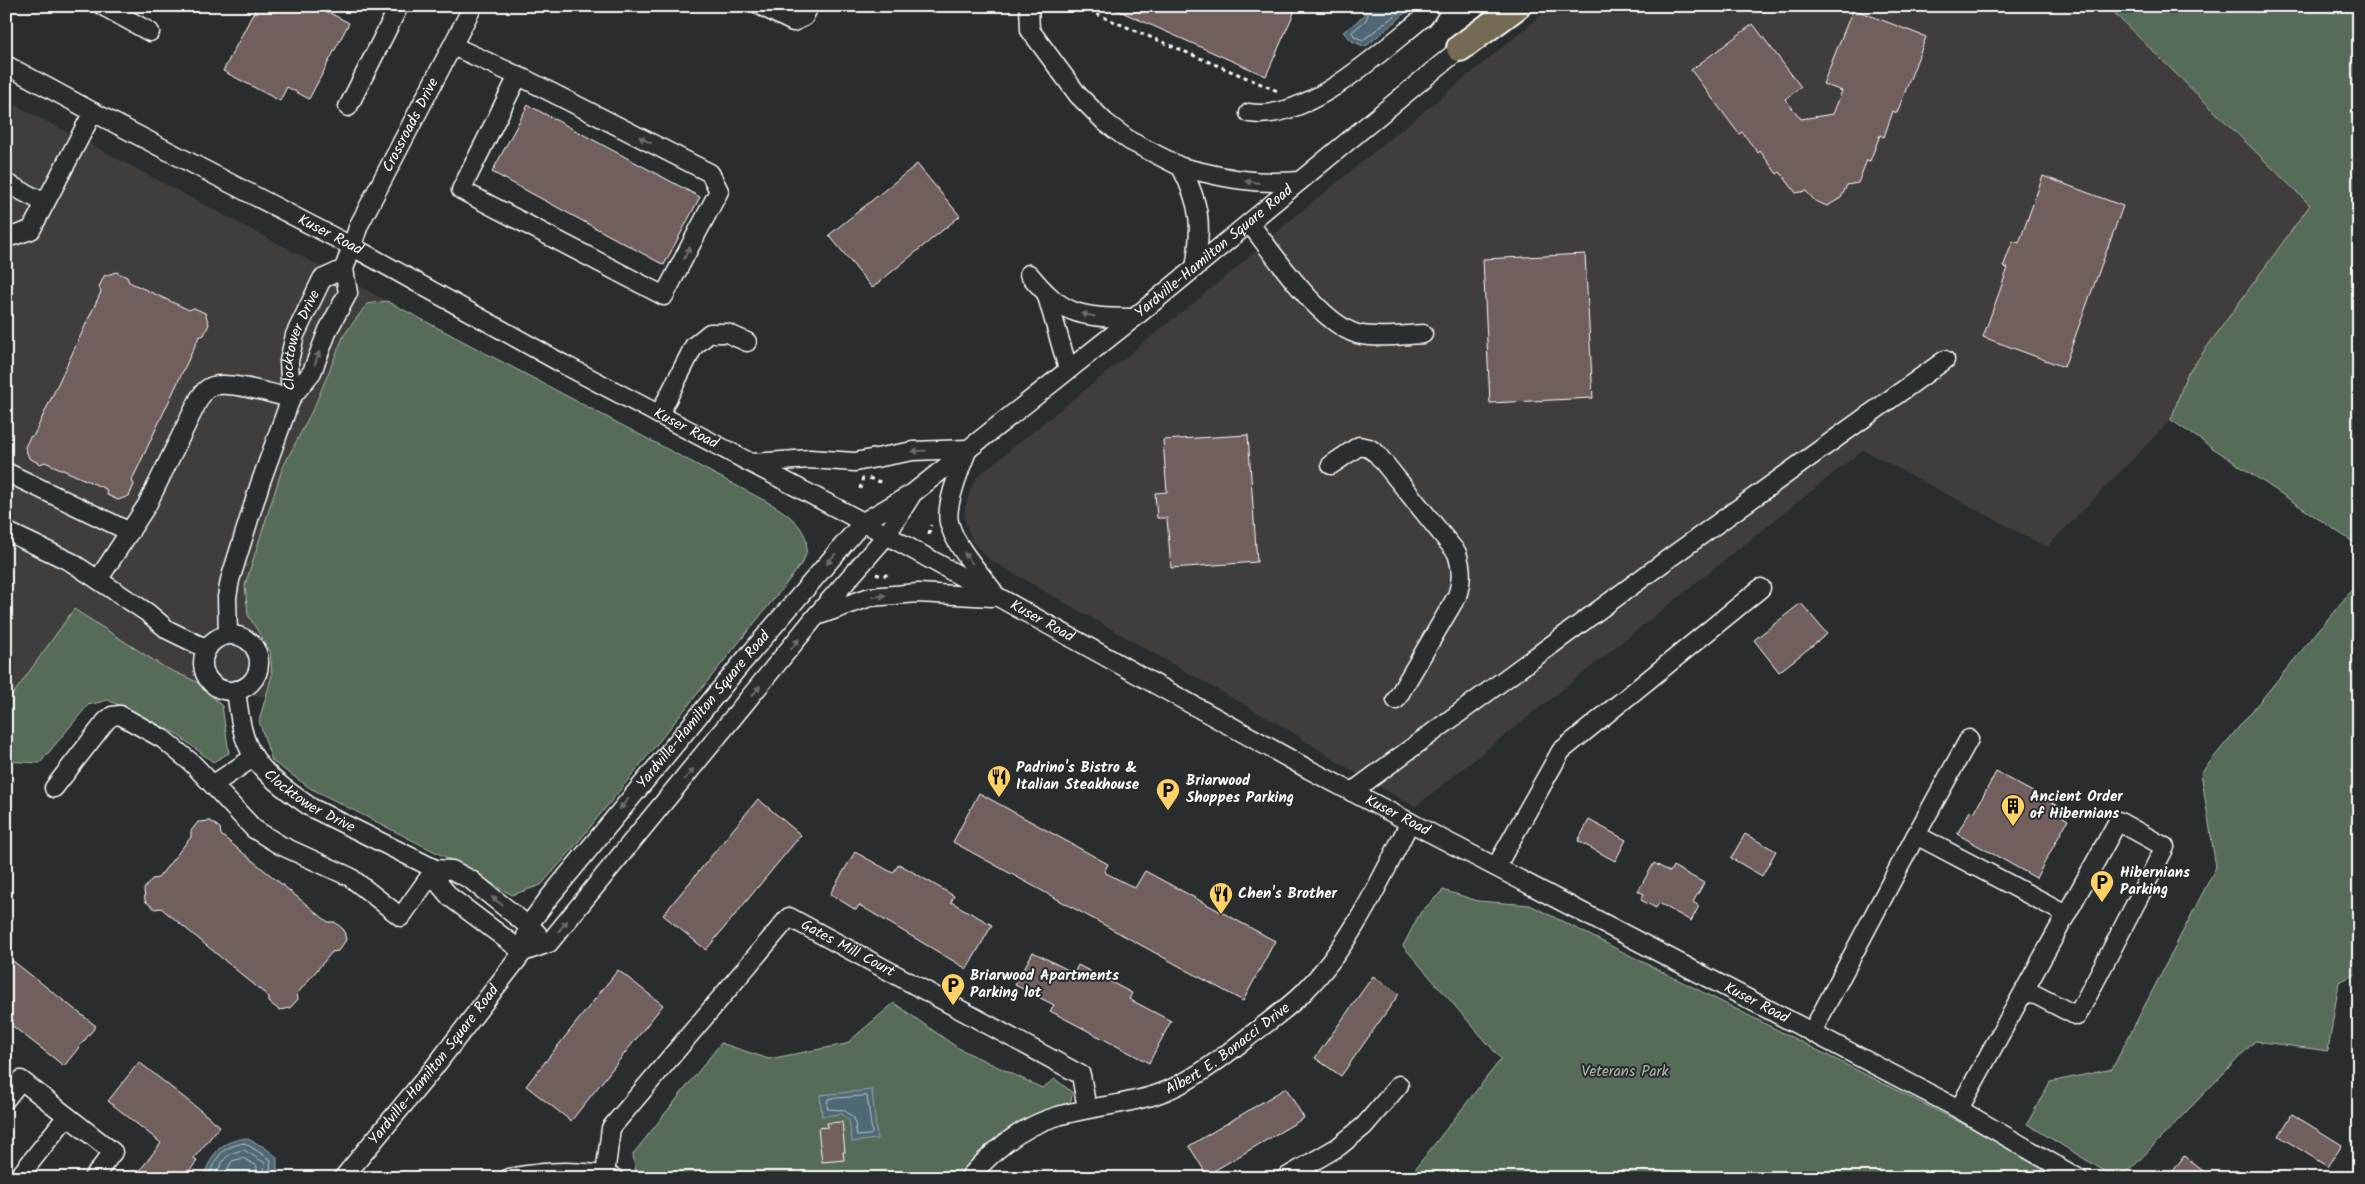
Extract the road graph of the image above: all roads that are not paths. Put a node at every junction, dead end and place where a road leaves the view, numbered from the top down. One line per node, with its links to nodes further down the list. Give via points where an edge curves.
1 (103, 6): 11 (street)
2 (399, 6): 16 (street)
3 (473, 6): 12 (street, Crossroads Drive)
4 (761, 6): 5 (street, via 793,22 804,17)
5 (809, 6)
6 (1029, 6): 19 (street, via 1030,30 1078,95 1130,141)
7 (1431, 6): 18 (street, via 1424,16 1333,89 1276,114)
8 (1491, 6): 13 (highway)
9 (1511, 6): 13 (street, Yardville-Hamilton Square Road)
10 (1517, 6): 13 (highway)
11 (150, 32)
12 (453, 46): 15 (street); 25 (street, Crossroads Drive, via 359,225)
13 (1455, 52): 20 (street, Yardville-Hamilton Square Road)
14 (6, 65): 17 (street, Kuser Road)
15 (518, 76): 15 (street, one-way to 15, via 462,190 664,296 719,191 710,173)
16 (348, 106)
17 (93, 112): 22 (street); 25 (street, Kuser Road)
18 (1249, 113)
19 (1181, 167): 20 (street, one-way to 19, via 1268,184); 26 (street, via 1198,208 1201,235)
20 (1300, 181): 23 (street, Yardville-Hamilton Square Road)
21 (6, 183): 22 (street)
22 (45, 203): 24 (street, via 31,230 13,236)
23 (1250, 224): 26 (street, Yardville-Hamilton Square Road); 31 (street, via 1311,300 1347,331 1362,335)
24 (6, 233)
25 (353, 247): 27 (street); 36 (street, Kuser Road)
26 (1195, 268): 30 (street, Yardville-Hamilton Square Road)
27 (344, 269): 35 (street, Clocktower Drive, one-way to 27, via 312,372 328,330 348,293); 35 (street, Clocktower Drive, via 322,279 296,335 289,361)
28 (1028, 274): 29 (street)
29 (1046, 296): 30 (street, one-way to 29, via 1095,317 1073,312); 34 (street)
30 (1134, 318): 34 (street, Yardville-Hamilton Square Road)
31 (1423, 334)
32 (747, 342): 36 (street, via 727,333 710,333 694,346)
33 (1945, 360): 58 (street)
34 (1068, 368): 37 (street, Yardville-Hamilton Square Road)
35 (291, 398): 44 (street, via 232,386 214,386 206,390); 50 (street, Clocktower Drive, via 230,580)
36 (659, 415): 38 (street, Kuser Road)
37 (968, 449): 38 (street, one-way to 38, via 913,451 855,462 810,459); 41 (street, Yardville-Hamilton Square Road); 48 (street, one-way to 37, via 963,552 949,521 955,482)
38 (752, 463): 42 (street, Kuser Road)
39 (1331, 465): 53 (street, via 1359,446 1377,454 1457,553 1461,566 1462,581 1457,596)
40 (6, 472): 44 (street)
41 (913, 493): 42 (street, Yardville-Hamilton Square Road); 45 (street, Yardville-Hamilton Square Road)
42 (863, 522): 45 (street, Kuser Road); 64 (street, Yardville-Hamilton Square Road, one-way to 64, via 626,802)
43 (6, 531): 46 (street, via 71,562)
44 (130, 532): 46 (street)
45 (886, 536): 48 (street, Kuser Road); 49 (street, Yardville-Hamilton Square Road)
46 (98, 580): 51 (street, via 168,630)
47 (1762, 588): 61 (street, via 1561,751)
48 (998, 597): 49 (street, one-way to 48, via 870,597 918,593); 58 (street, Kuser Road)
49 (816, 616): 65 (street, Yardville-Hamilton Square Road, one-way to 49)
50 (228, 635): 51 (street); 52 (street, via 247,640 254,646 259,664 252,682)
51 (207, 649): 52 (street, via 204,667 211,682 227,690)
52 (236, 690): 55 (street, Clocktower Drive, via 241,724)
53 (1396, 700)
54 (1969, 739): 60 (street)
55 (254, 757): 56 (street); 62 (street, Clocktower Drive, via 268,773 312,808)
56 (214, 784): 57 (street, via 164,739 120,715 106,721); 62 (street, via 254,829 280,845 350,877 401,917)
57 (54, 788)
58 (1352, 792): 59 (street, Kuser Road)
59 (1410, 822): 61 (street, Kuser Road); 72 (street, Albert E. Bonacci Drive, via 1344,942 1303,993 1212,1066 1183,1083 1156,1095)
60 (1916, 835): 63 (street); 68 (street)
61 (1496, 867): 68 (street, Kuser Road)
62 (435, 869): 64 (street, Clocktower Drive, one-way to 62, via 470,880 452,870); 66 (street, via 440,885 450,897)
63 (2066, 914): 67 (street); 67 (street, via 2118,821 2166,847 2076,1016 2036,995)
64 (528, 926): 65 (street, Clocktower Drive); 66 (street, Yardville-Hamilton Square Road)
65 (549, 943): 66 (street)
66 (523, 952): 77 (street, Yardville-Hamilton Square Road)
67 (2023, 994): 71 (street)
68 (1812, 1032): 71 (street, Kuser Road)
69 (1400, 1085): 80 (street, via 1357,1131)
70 (6, 1099): 73 (street, via 21,1080)
71 (1959, 1109): 81 (street, Kuser Road)
72 (1087, 1110): 74 (street, Gates Mill Court, via 1081,1075 789,917 611,1128); 79 (street, Albert E. Bonacci Drive, via 1056,1116 1010,1139 988,1156)
73 (67, 1116): 75 (street); 76 (street, via 113,1152)
74 (610, 1177): 78 (street, via 571,1172 532,1173)
75 (18, 1178)
76 (92, 1178)
77 (343, 1178)
78 (509, 1178)
79 (969, 1178)
80 (1285, 1178)
81 (2078, 1178)

